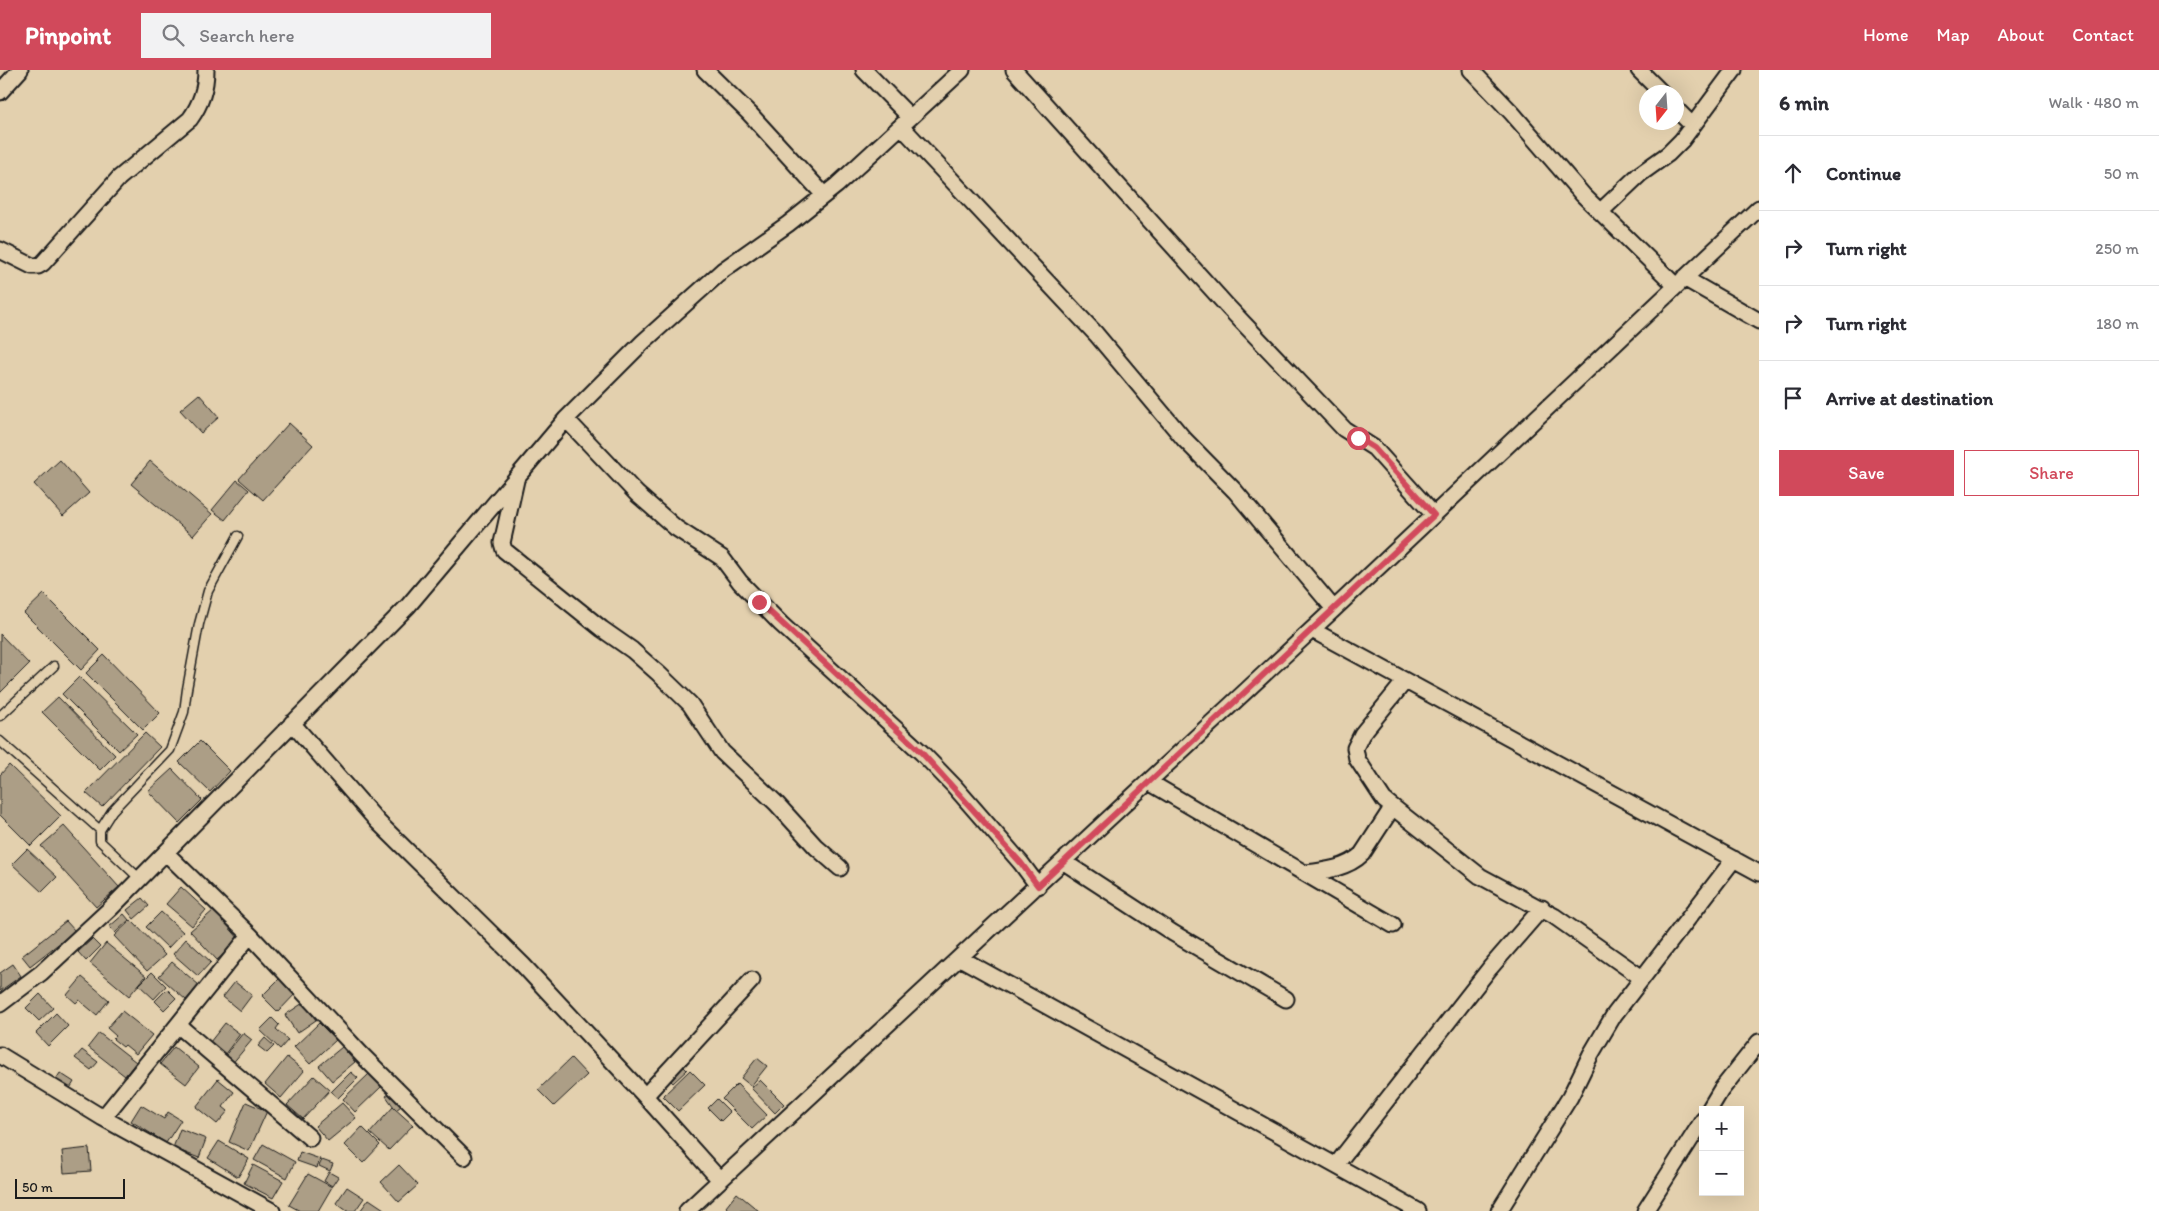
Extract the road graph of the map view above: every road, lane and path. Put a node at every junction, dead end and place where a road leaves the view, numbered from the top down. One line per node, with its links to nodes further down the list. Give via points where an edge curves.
1 (20, 70): 11 (street)
2 (206, 70): 18 (street, via 202,96 190,119 119,178 43,263 32,266)
3 (706, 70): 15 (street)
4 (864, 70): 13 (street)
5 (962, 70): 13 (street)
6 (1014, 70): 23 (street, via 1228,307 1332,417 1350,434 1374,448)
7 (1471, 70): 17 (street)
8 (1639, 70): 10 (street)
9 (1734, 70): 14 (street)
10 (1654, 85)
11 (0, 92)
12 (1684, 117): 14 (street)
13 (906, 122): 15 (street); 25 (street, via 1096,334 1184,439 1240,497)
14 (1692, 125): 17 (street, via 1668,154 1640,174)
15 (824, 195): 21 (street, via 730,264 676,311)
16 (1759, 208): 19 (street)
17 (1600, 212): 19 (street)
18 (0, 250)
19 (1680, 282): 20 (street); 23 (street)
20 (1759, 321)
21 (566, 419): 22 (street); 42 (street, via 638,494 676,528 722,558 740,582 781,624 922,753)
22 (517, 476): 30 (street, via 408,606); 38 (street, via 502,543 505,552 659,674 690,704 722,752 776,803 816,848)
23 (1434, 515): 25 (street)
24 (238, 536): 34 (lane, via 208,591 184,712 170,750 112,811)
25 (1334, 609): 26 (street)
26 (1312, 630): 28 (street); 32 (street)
27 (54, 666): 29 (lane)
28 (1405, 681): 33 (street, via 1362,734 1355,748 1357,759); 36 (street)
29 (0, 716)
30 (292, 724): 35 (street); 54 (street, via 378,822 523,965)
31 (0, 741): 34 (lane)
32 (1149, 782): 37 (street); 39 (street)
33 (1392, 808): 39 (street, via 1356,860); 43 (street, via 1480,876)
34 (100, 830): 41 (lane, via 100,841)
35 (166, 853): 41 (street); 45 (street)
36 (1734, 860): 40 (street); 47 (street)
37 (1064, 862): 42 (street); 49 (street, via 1172,933)
38 (840, 868)
39 (1306, 873): 44 (street)
40 (1759, 873)
41 (140, 879): 50 (street, via 66,951)
42 (1038, 886): 46 (street)
43 (1542, 908): 47 (street); 60 (street, via 1478,983)
44 (1393, 925)
45 (250, 935): 51 (street); 59 (street, via 362,1055)
46 (960, 958): 60 (street); 61 (street)
47 (1642, 978): 65 (street, via 1614,1015 1570,1097)
48 (752, 980): 54 (street)
49 (1286, 999)
50 (0, 1004)
51 (179, 1026): 56 (street); 58 (street)
52 (1759, 1042): 55 (street)
53 (0, 1055): 56 (street)
54 (645, 1096): 61 (street)
55 (1711, 1106)
56 (103, 1118): 62 (street)
57 (1699, 1126): 66 (street)
58 (310, 1138)
59 (464, 1157)
60 (1336, 1165): 64 (street)
61 (720, 1180): 63 (street)
62 (272, 1211)
63 (687, 1211)
64 (1418, 1211)
65 (1499, 1211)
66 (1645, 1211)

